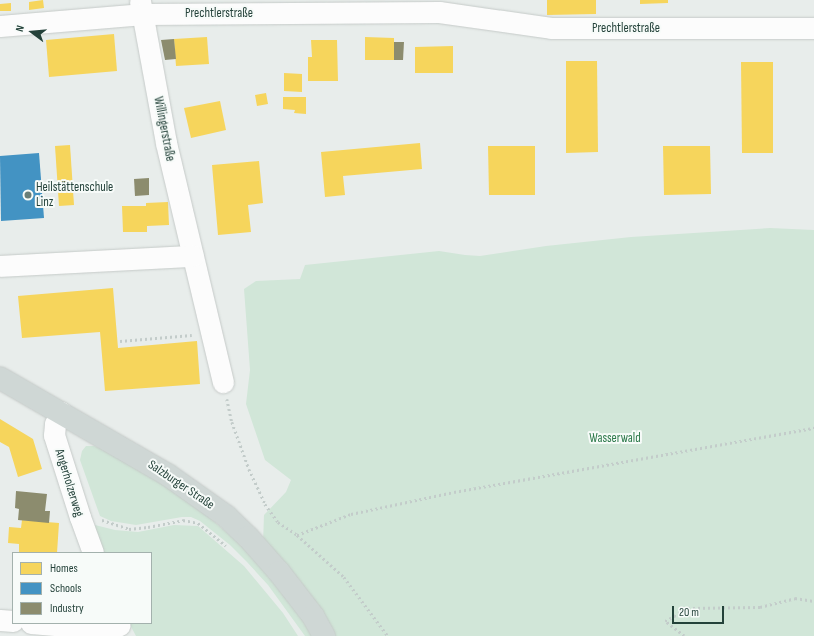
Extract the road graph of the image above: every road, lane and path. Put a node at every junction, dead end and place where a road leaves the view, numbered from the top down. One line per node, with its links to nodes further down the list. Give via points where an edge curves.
1 (439, 6): 2 (street, Prechtlerstraße); 4 (street, Prechtlerstraße, via 551,28)
2 (142, 7): 3 (street, Prechtlerstraße); 5 (street, Willingerstraße, via 166,144)
3 (0, 26)
4 (814, 28)
5 (193, 256): 6 (street); 10 (street, Willingerstraße)
6 (0, 266)
7 (193, 335): 8 (path)
8 (120, 341)
9 (0, 378): 11 (main road, Salzburger Straße)
10 (223, 382): 14 (path, via 232,422 265,504 278,522)
11 (61, 412): 16 (street, Angerholzerweg, via 55,424 54,435); 22 (main road, Salzburger Straße, via 168,475 226,516 279,572)
12 (814, 428): 14 (path, via 447,494 351,514)
13 (97, 517): 15 (path, via 129,528 183,520 198,523)
14 (297, 535): 23 (path, via 344,577)
15 (231, 550)
16 (93, 552)
17 (814, 601): 24 (path, via 795,598 760,607 688,608 665,621)
18 (0, 620): 19 (street)
19 (12, 622)
20 (43, 624): 21 (street)
21 (122, 628)
22 (324, 636)
23 (388, 636)
24 (684, 636)

